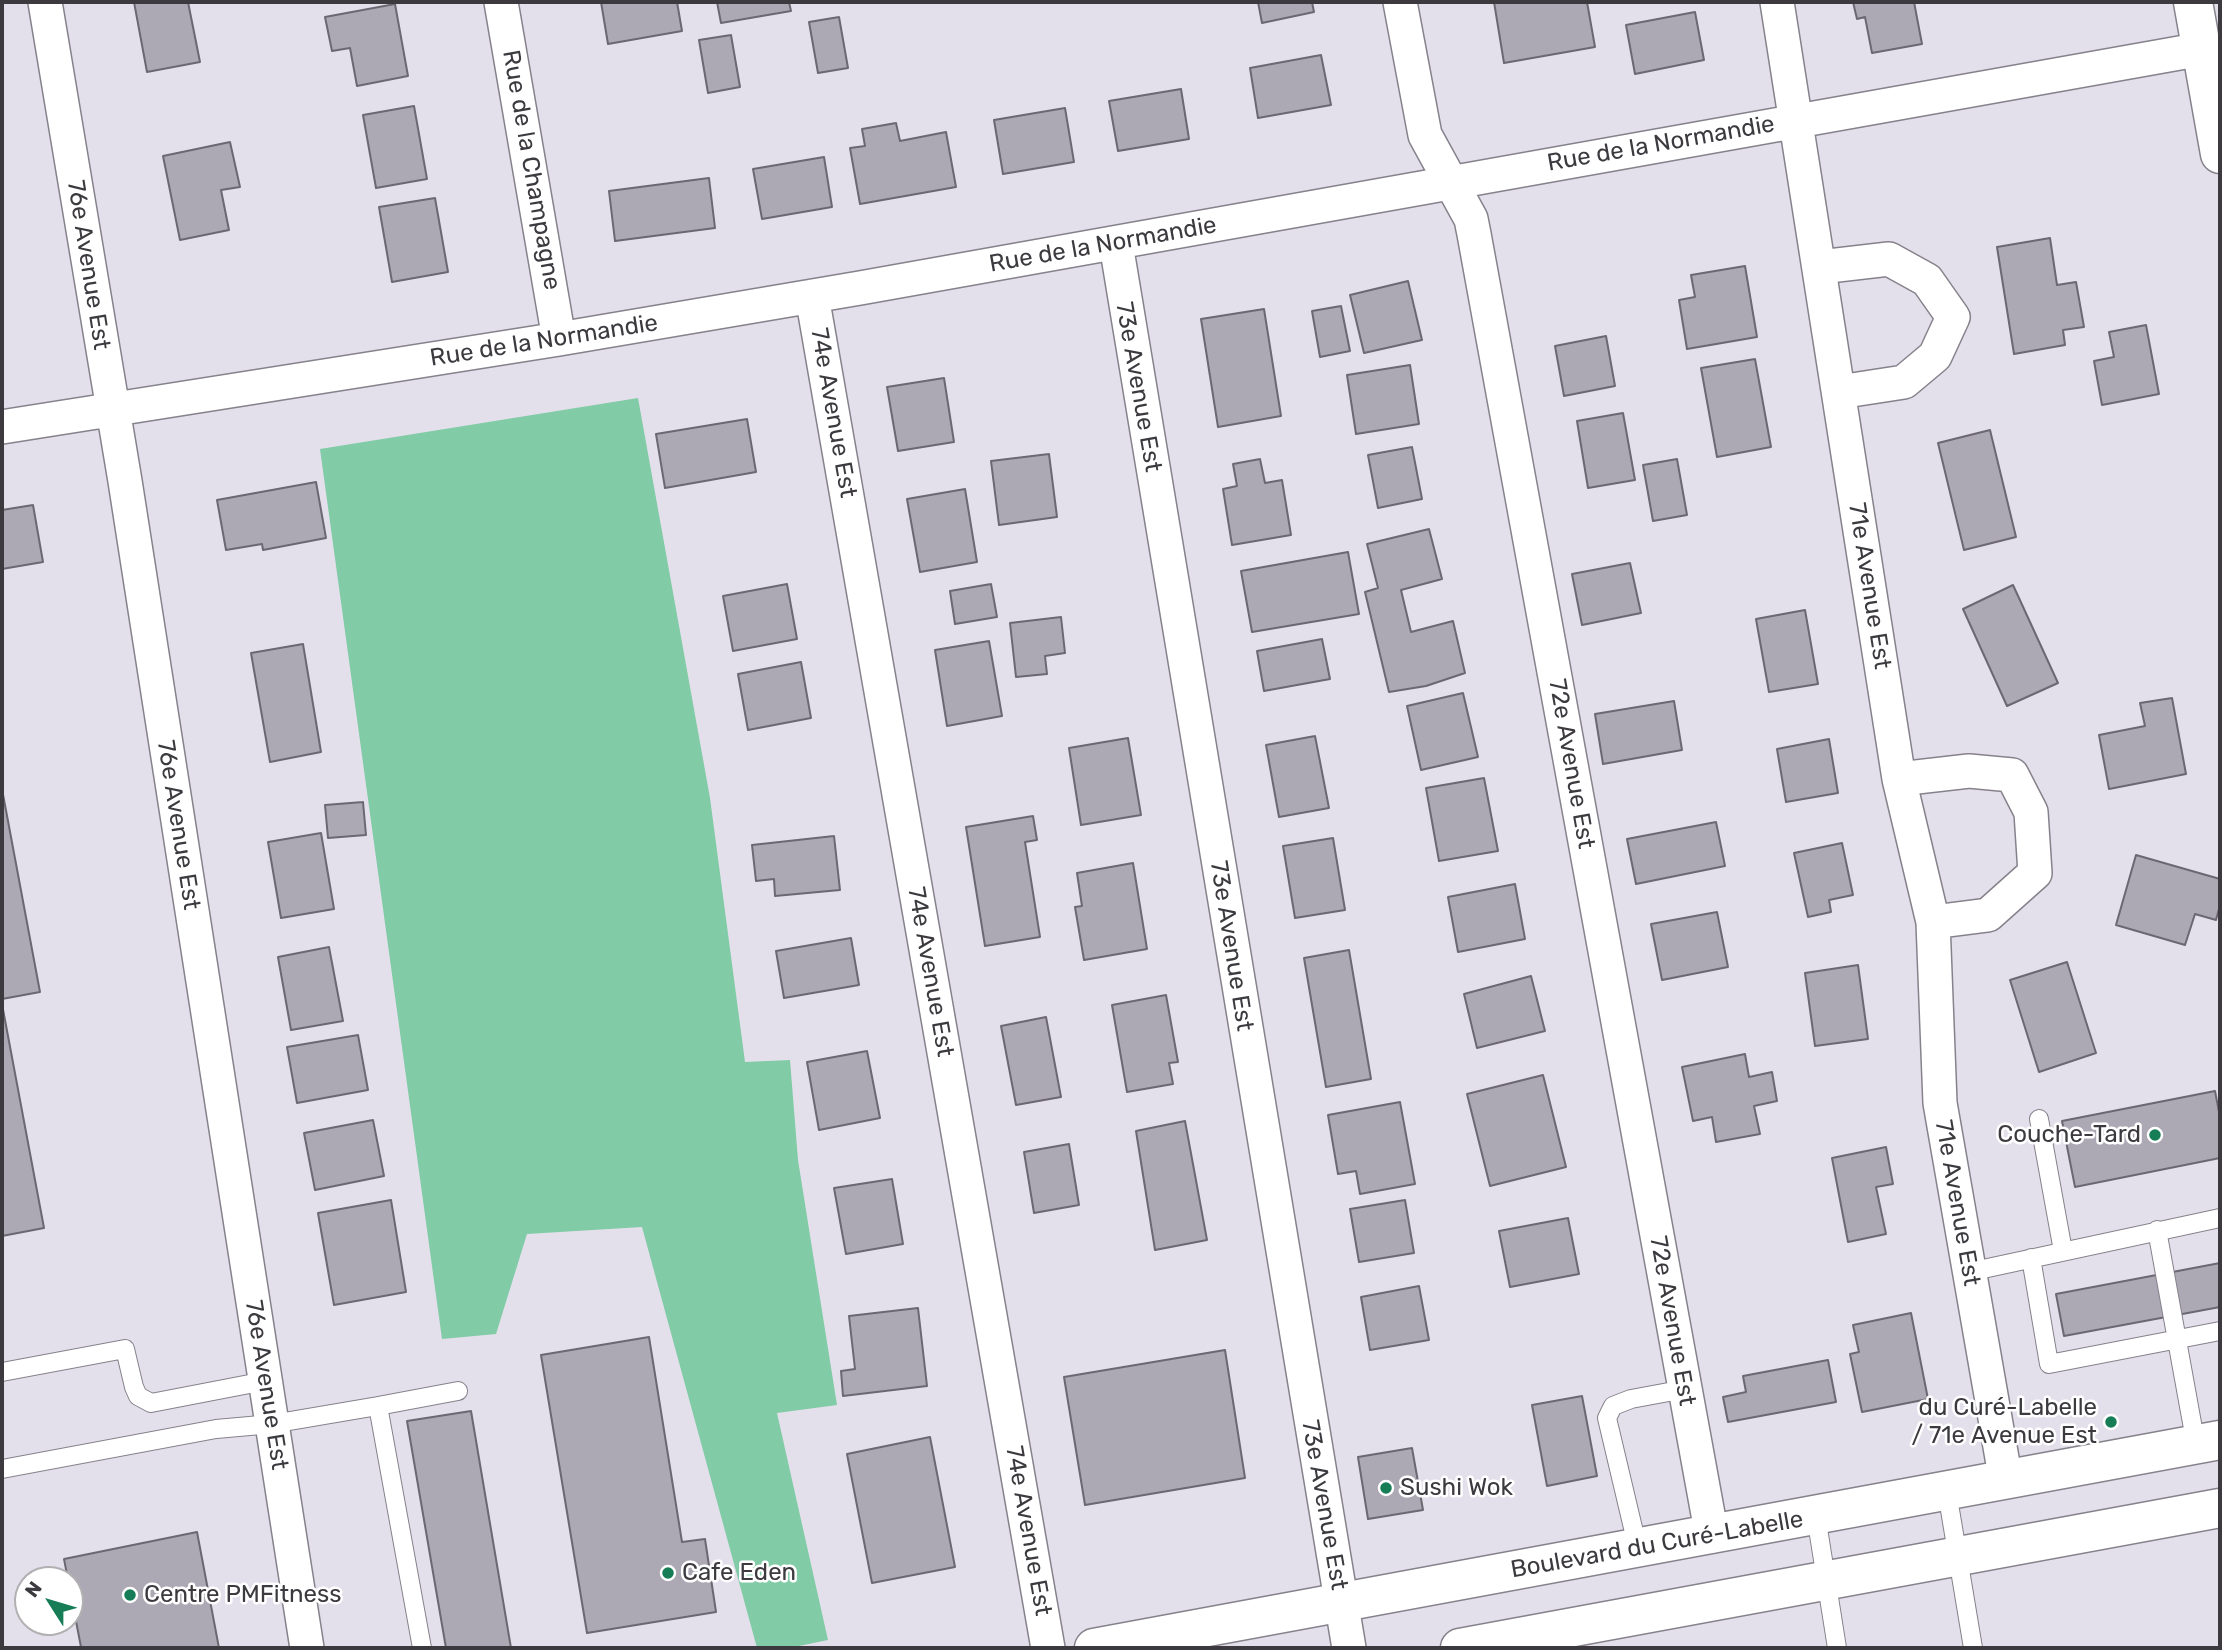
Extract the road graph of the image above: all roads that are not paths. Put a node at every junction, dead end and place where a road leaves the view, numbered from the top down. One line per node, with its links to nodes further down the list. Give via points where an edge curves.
1 (45, 2): 15 (street, 76e Avenue Est)
2 (501, 2): 13 (street, Rue de la Champagne)
3 (1400, 2): 9 (street, 72e Avenue Est, via 1425,135)
4 (1777, 2): 7 (street, 71e Avenue Est)
5 (2193, 2): 6 (main road)
6 (2202, 49): 7 (street, Rue de la Normandie); 8 (main road)
7 (1796, 119): 9 (street, Rue de la Normandie); 11 (street, 71e Avenue Est)
8 (2220, 155)
9 (1450, 182): 10 (street, Rue de la Normandie); 29 (street, 72e Avenue Est, via 1471,219 1474,234)
10 (1116, 243): 12 (street, Rue de la Normandie); 43 (street, 73e Avenue Est)
11 (1820, 267): 14 (street, 71e Avenue Est); 14 (street, via 1889,259 1927,281 1953,317 1935,356 1904,382)
12 (813, 296): 13 (street, Rue de la Normandie); 46 (street, 74e Avenue Est)
13 (559, 339): 15 (street, Rue de la Normandie)
14 (1839, 392): 17 (street, 71e Avenue Est)
15 (112, 409): 16 (street, Rue de la Normandie); 28 (street, 76e Avenue Est)
16 (2, 427)
17 (1899, 779): 18 (street, 71e Avenue Est); 18 (street, via 1969,771 2012,775 2032,812 2035,873 1988,915)
18 (1933, 922): 24 (street, 71e Avenue Est, via 1940,1103)
19 (2039, 1119): 22 (lane)
20 (2220, 1218): 21 (lane)
21 (2157, 1230): 22 (lane); 26 (lane)
22 (2063, 1251): 23 (lane)
23 (2031, 1258): 24 (lane); 26 (lane, via 2049,1364)
24 (1969, 1272): 35 (street, 71e Avenue Est)
25 (2220, 1331): 26 (lane)
26 (2176, 1339): 33 (lane)
27 (2, 1372): 28 (lane, via 125,1349 138,1396 151,1403)
28 (265, 1381): 32 (street, 76e Avenue Est)
29 (1685, 1389): 39 (street, 72e Avenue Est); 40 (lane, via 1631,1399 1613,1406 1607,1419)
30 (457, 1391): 31 (lane)
31 (378, 1406): 32 (lane); 45 (lane)
32 (272, 1424): 34 (lane, via 216,1429); 44 (street, 76e Avenue Est)
33 (2208, 1442): 35 (main road, Boulevard du Curé-Labelle)
34 (2, 1469)
35 (2006, 1481): 36 (main road, Boulevard du Curé-Labelle)
36 (1947, 1492): 38 (main road, Boulevard du Curé-Labelle); 41 (lane)
37 (2220, 1508): 41 (main road)
38 (1816, 1516): 39 (main road, Boulevard du Curé-Labelle); 42 (lane)
39 (1712, 1536): 40 (main road, Boulevard du Curé-Labelle)
40 (1638, 1549): 43 (main road, Boulevard du Curé-Labelle)
41 (1958, 1557): 42 (main road); 51 (lane)
42 (1826, 1581): 49 (main road); 50 (lane)
43 (1341, 1603): 47 (main road, Boulevard du Curé-Labelle); 48 (street, 73e Avenue Est)
44 (307, 1648)
45 (422, 1648)
46 (1048, 1648)
47 (1094, 1648)
48 (1349, 1648)
49 (1460, 1648)
50 (1836, 1648)
51 (1973, 1648)

